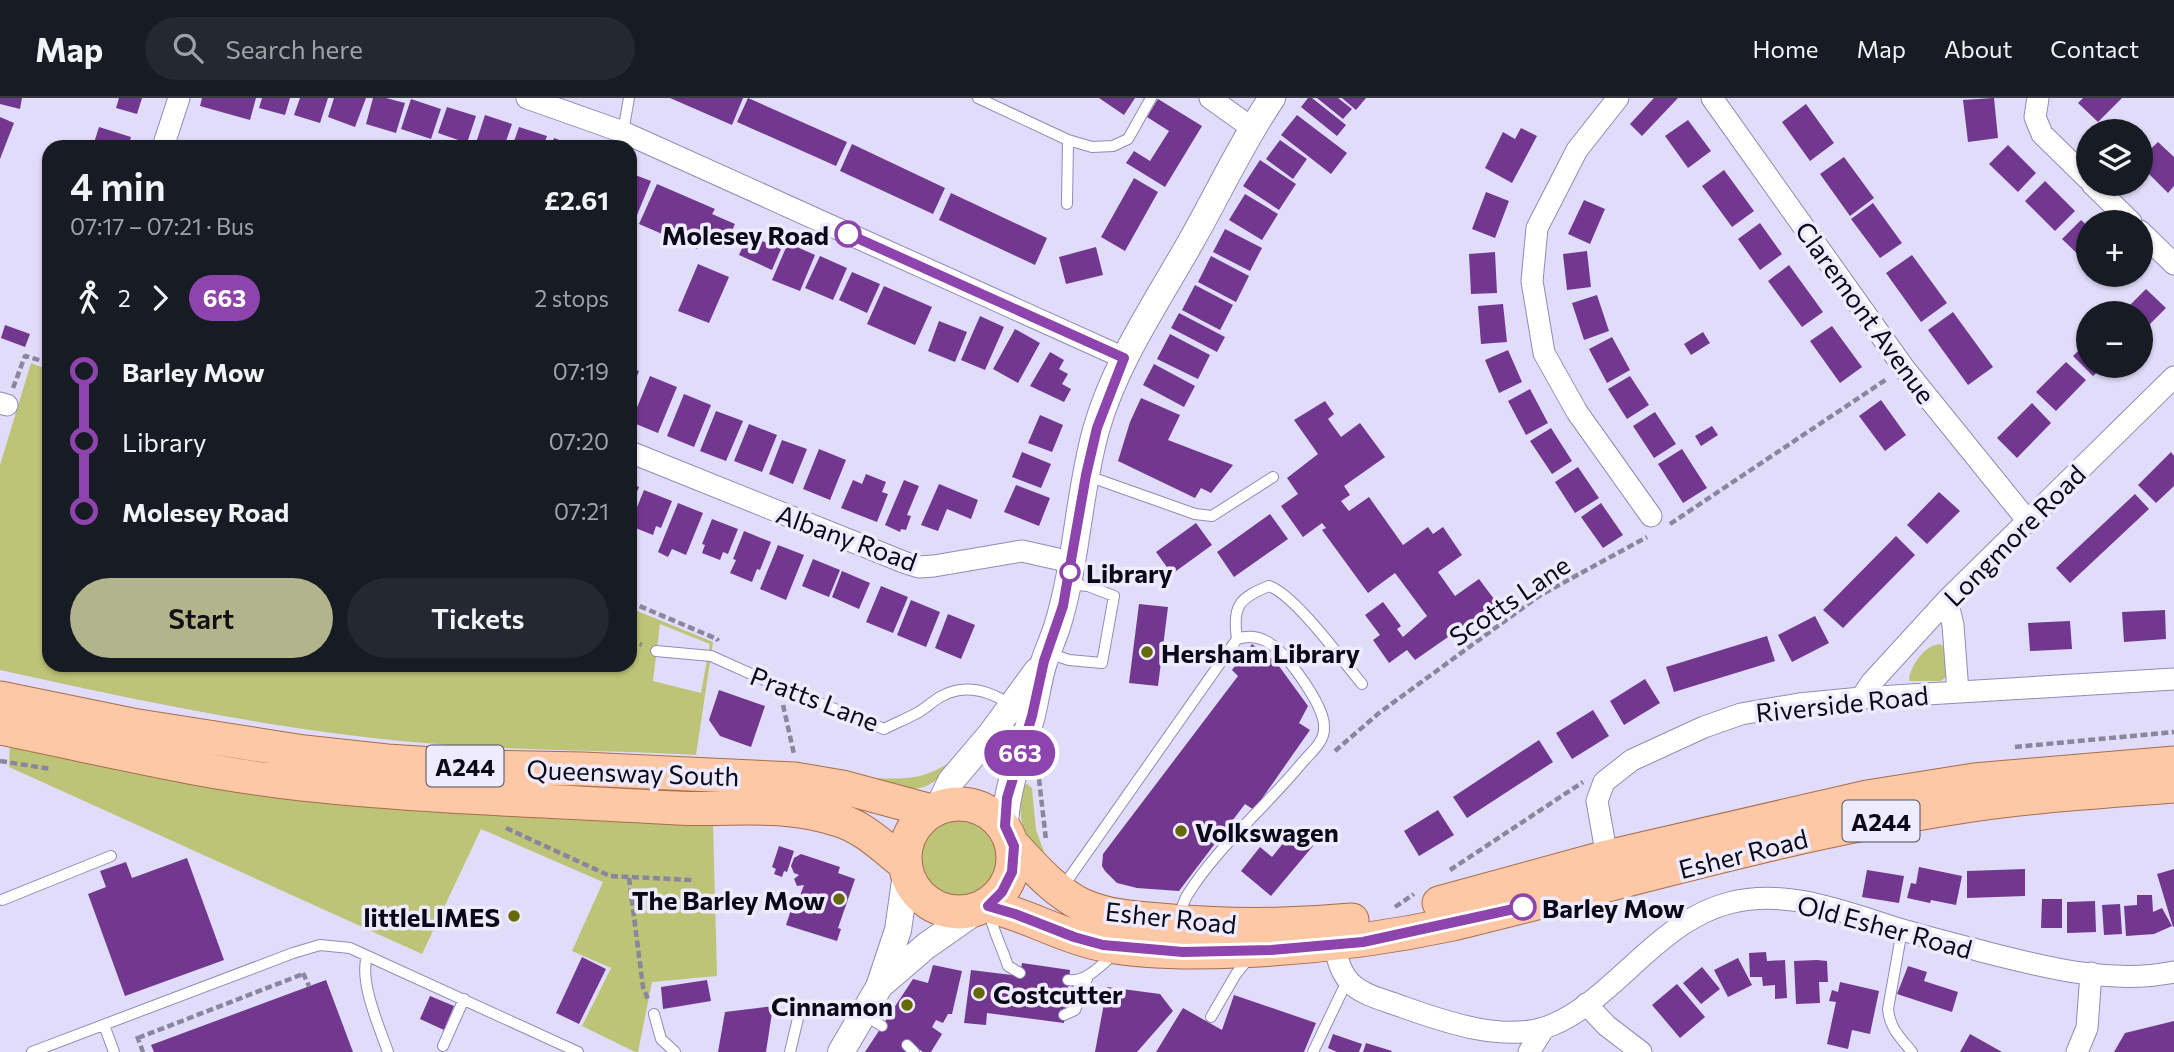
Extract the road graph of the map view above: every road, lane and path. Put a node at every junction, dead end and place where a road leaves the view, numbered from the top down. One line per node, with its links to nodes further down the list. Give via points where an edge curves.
1 (179, 98): 13 (street)
2 (527, 98): 12 (street)
3 (629, 98): 12 (lane)
4 (978, 98): 14 (lane)
5 (1151, 98): 14 (lane, via 1128,139 1113,146 1091,147)
6 (1210, 98): 11 (street)
7 (1272, 98): 11 (street)
8 (1618, 98): 30 (street, via 1577,150 1537,228 1532,282 1544,353 1577,412)
9 (1712, 98): 23 (street, Claremont Avenue)
10 (2038, 98): 15 (street, via 2035,117 2042,134)
11 (1252, 128): 21 (street)
12 (623, 131): 21 (street)
13 (165, 140)
14 (1068, 140): 17 (lane)
15 (2076, 168)
16 (2104, 196): 18 (street)
17 (1067, 204)
18 (2119, 210)
19 (2153, 244): 20 (street)
20 (2174, 264)
21 (1124, 358): 27 (street, via 1097,428)
22 (42, 361): 25 (path, via 25,356)
23 (1904, 368): 29 (street, Claremont Avenue); 30 (path, Scotts Lane, via 1685,516)
24 (2172, 381): 29 (street, Longmore Road)
25 (3, 404)
26 (637, 455): 31 (street, Albany Road, via 919,567 1022,551)
27 (1086, 475): 28 (lane, via 1212,516); 31 (street)
28 (1273, 477)
29 (2027, 520): 32 (street, Longmore Road)
30 (1656, 526): 46 (path, Scotts Lane, via 1539,596)
31 (1069, 573): 36 (street); 36 (lane, via 1114,596 1102,663)
32 (1947, 600): 41 (street); 43 (street, Longmore Road)
33 (637, 606): 37 (path, via 717,639)
34 (1237, 639): 39 (lane, via 1235,611 1239,604 1269,586 1279,589); 60 (lane); 65 (lane, via 1260,636 1286,659 1319,706 1323,738 1186,895)
35 (656, 651): 37 (lane, Pratts Lane)
36 (1046, 657): 44 (street)
37 (716, 658): 40 (lane, Pratts Lane)
38 (2174, 679): 41 (street, Riverside Road)
39 (1362, 684)
40 (778, 686): 44 (lane, Pratts Lane, via 884,729 956,691 996,695); 47 (path)
41 (1958, 692): 43 (street, Riverside Road)
42 (0, 698): 52 (main road, Queensway South / A244, via 304,752 481,767 795,779)
43 (1861, 698): 50 (street, Riverside Road, via 1741,714 1632,760)
44 (1021, 711): 52 (street, via 951,780); 53 (street, via 1007,798)
45 (0, 728): 57 (main road, Queensway South / A244, via 125,756 300,783 569,802 807,811 855,827)
46 (1330, 755)
47 (796, 762)
48 (2174, 762): 56 (main road, Esher Road / A244, via 1921,788)
49 (1038, 774): 54 (path)
50 (1604, 782): 56 (street, via 1597,802); 58 (path, via 1578,783)
51 (2174, 786): 67 (main road, Esher Road / A244, via 1954,807 1820,833 1392,937)
52 (934, 809): 53 (main road, via 971,806 995,817); 57 (main road, via 911,831)
53 (1009, 836): 60 (main road, Esher Road / A244); 63 (main road, via 1012,872 1008,883)
54 (1047, 844)
55 (111, 856): 62 (lane)
56 (1607, 857): 64 (main road, Esher Road / A244, via 1464,898)
57 (906, 869): 63 (main road, via 914,889 934,904 959,912); 78 (street, via 898,930)
58 (1440, 876)
59 (629, 878): 82 (path, via 643,987)
60 (1060, 891): 65 (main road, Esher Road / A244, via 1103,913)
61 (1417, 892): 64 (path)
62 (2, 900)
63 (982, 908): 68 (main road, Esher Road / A244); 71 (lane); 78 (street, via 918,952)
64 (1383, 915): 65 (main road, Esher Road / A244, via 1298,924)
65 (1179, 922)
66 (1902, 930): 73 (street, Old Esher Road, via 2023,962); 81 (street, Old Esher Road, via 1800,900 1729,903 1676,927); 104 (lane, via 1888,1009 1895,1033)
67 (1335, 945): 69 (main road, Esher Road / A244); 77 (street)
68 (1122, 948): 69 (main road, Esher Road / A244); 75 (lane)
69 (1255, 950): 86 (lane)
70 (367, 956): 79 (lane); 85 (lane, via 350,948 320,946); 95 (lane, via 363,968)
71 (1013, 972)
72 (2174, 972): 73 (street, Old Esher Road, via 2150,976)
73 (2091, 973): 105 (street, via 2087,1028)
74 (303, 974): 90 (path)
75 (1088, 976): 76 (lane); 80 (lane); 84 (lane, via 1074,1010)
76 (1068, 981)
77 (1347, 981): 89 (street, Old Esher Road, via 1418,1012); 100 (lane)
78 (879, 987): 99 (street, via 872,1020)
79 (464, 999): 91 (lane); 96 (lane)
80 (1066, 999)
81 (1586, 1004): 88 (street, Old Esher Road); 103 (street)
82 (654, 1014): 97 (lane, via 660,1039)
83 (799, 1014): 98 (lane)
84 (1064, 1015)
85 (129, 1016): 87 (lane); 90 (path)
86 (1211, 1017)
87 (104, 1026): 92 (lane); 93 (lane)
88 (1544, 1028): 89 (street, Old Esher Road); 102 (street)
89 (1488, 1031): 101 (street)
90 (138, 1038): 94 (path)
91 (443, 1046)
92 (32, 1052)
93 (114, 1052)
94 (142, 1052)
95 (388, 1052)
96 (578, 1052)
97 (675, 1052)
98 (790, 1052)
99 (841, 1052)
100 (1313, 1052)
101 (1495, 1052)
102 (1529, 1052)
103 (1642, 1052)
104 (1912, 1052)
105 (2077, 1052)

